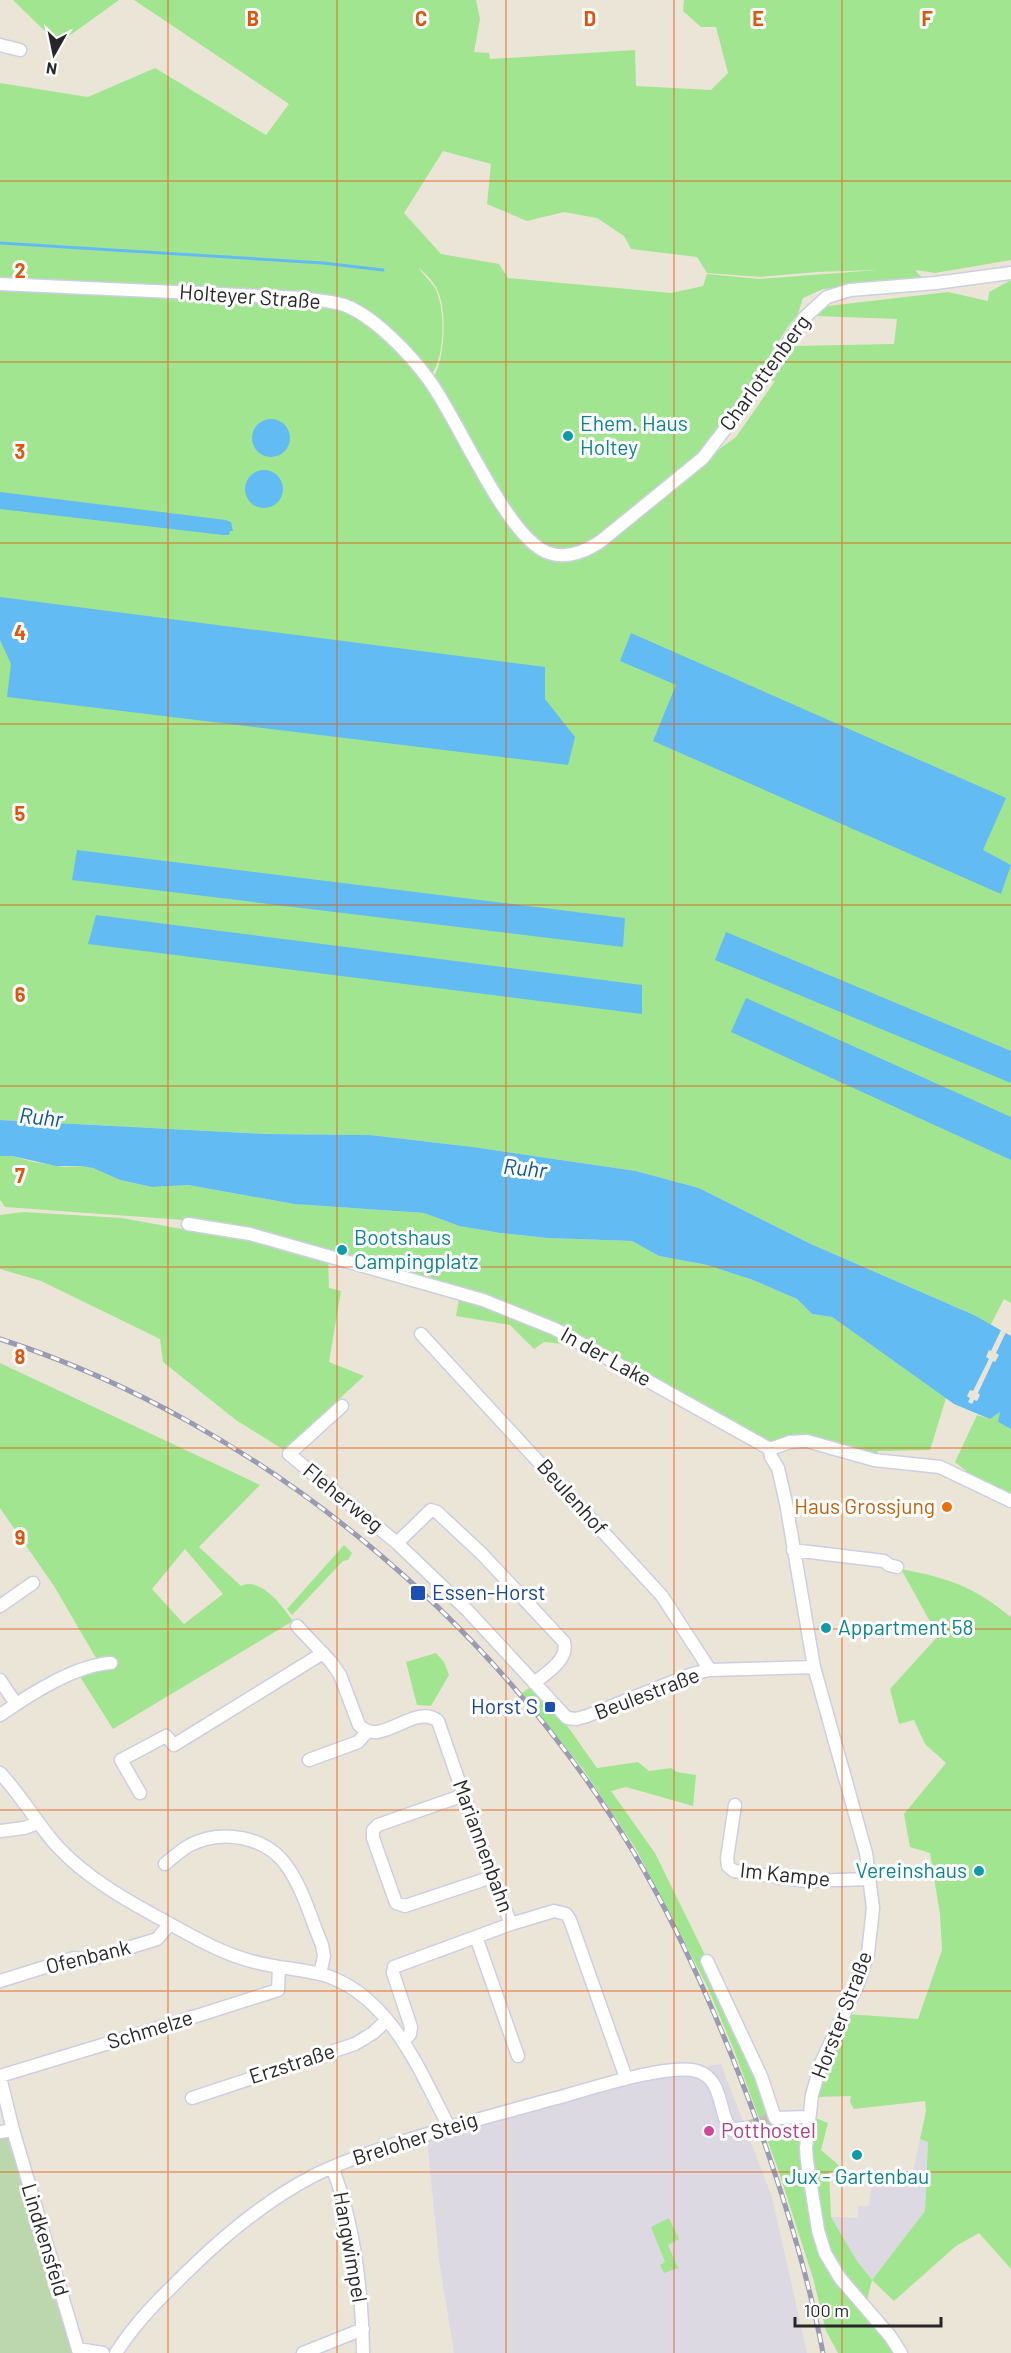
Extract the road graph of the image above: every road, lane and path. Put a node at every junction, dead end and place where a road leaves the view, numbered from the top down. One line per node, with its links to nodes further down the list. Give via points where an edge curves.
1 (0, 45): 2 (street)
2 (20, 50)
3 (1011, 273): 5 (street, Charlottenberg, via 850,290 827,297 806,317 703,458 587,551)
4 (0, 284): 5 (street, Holteyer Straße, via 292,297 326,301 354,310 386,334 429,380 525,536)
5 (557, 555)
6 (188, 1224): 9 (street, In der Lake, via 250,1234 483,1300 565,1334)
7 (421, 1334): 20 (street, Beulenhof, via 662,1596)
8 (342, 1406): 11 (street, Fleherweg, via 289,1454)
9 (775, 1448): 10 (street, via 807,1441 874,1460 940,1467); 12 (street, Horster Straße, via 771,1457 778,1468)
10 (1011, 1501)
11 (397, 1543): 22 (street, Fleherweg, via 467,1610); 22 (street, Fleherweg, via 431,1510 482,1554 564,1642 562,1659)
12 (793, 1550): 13 (street, via 861,1557); 19 (street, Horster Straße)
13 (897, 1567)
14 (33, 1582): 15 (street)
15 (0, 1606)
16 (297, 1626): 17 (street)
17 (323, 1653): 26 (street, via 340,1675 359,1725); 29 (street, via 174,1745 165,1736 121,1760)
18 (111, 1663): 23 (street, via 77,1672)
19 (814, 1668): 20 (street, Beulestraße); 36 (street, Horster Straße)
20 (710, 1670): 24 (street, Beulestraße, via 579,1719 567,1718)
21 (0, 1680): 23 (street)
22 (534, 1683): 24 (street, Fleherweg)
23 (16, 1704): 25 (street)
24 (555, 1707)
25 (0, 1715)
26 (367, 1732): 27 (street, Mariannenbahn, via 358,1742); 30 (street, Mariannenbahn, via 434,1717 441,1726)
27 (309, 1760)
28 (0, 1773): 32 (street)
29 (140, 1792)
30 (464, 1795): 35 (street, Mariannenbahn); 35 (street, via 376,1826 373,1838 379,1857 396,1903 405,1906)
31 (735, 1804): 36 (street, Im Kampe, via 727,1858 734,1871 807,1881)
32 (38, 1822): 33 (street); 37 (street, via 86,1872)
33 (0, 1832)
34 (165, 1864): 42 (street, via 192,1844 216,1838 253,1840 272,1851 292,1874 322,1945)
35 (492, 1877): 38 (street, Mariannenbahn)
36 (870, 1879): 50 (street, Horster Straße, via 873,1908 868,1954 821,2063)
37 (170, 1924): 41 (street, via 231,1955); 43 (street, Ofenbank, via 157,1939 89,1960 74,1958)
38 (511, 1924): 39 (street); 48 (street, Mariannenbahn, via 554,1911 566,1914)
39 (476, 1937): 45 (street, via 394,1967 411,2027); 46 (street)
40 (707, 1961): 50 (street, via 761,2076 775,2118)
41 (279, 1967): 42 (street); 47 (street, Schmelze, via 278,1990)
42 (320, 1974): 44 (street, via 354,1990)
43 (0, 1981)
44 (387, 2020): 45 (street); 49 (street, Erzstraße, via 355,2043)
45 (403, 2042): 51 (street)
46 (518, 2056)
47 (0, 2077): 53 (street, Lindkensfeld)
48 (626, 2078): 51 (street, Breloher Steig); 52 (street, Breloher Steig, via 685,2069 698,2071 718,2092 728,2127)
49 (192, 2098)
50 (809, 2117): 61 (street, Horster Straße, via 807,2161 825,2253)
51 (449, 2127): 54 (street, Breloher Steig)
52 (744, 2128)
53 (6, 2131): 56 (street, Lindkensfeld)
54 (332, 2167): 55 (street, Hangwimpel, via 352,2241); 58 (street, Breloher Steig, via 228,2232 153,2303)
55 (363, 2329): 59 (street, Hangwimpel); 60 (street, Hangwimpel)
56 (78, 2351): 57 (street, Lindkensfeld)
57 (104, 2353)
58 (116, 2353)
59 (303, 2353)
60 (363, 2353)
61 (900, 2353)

